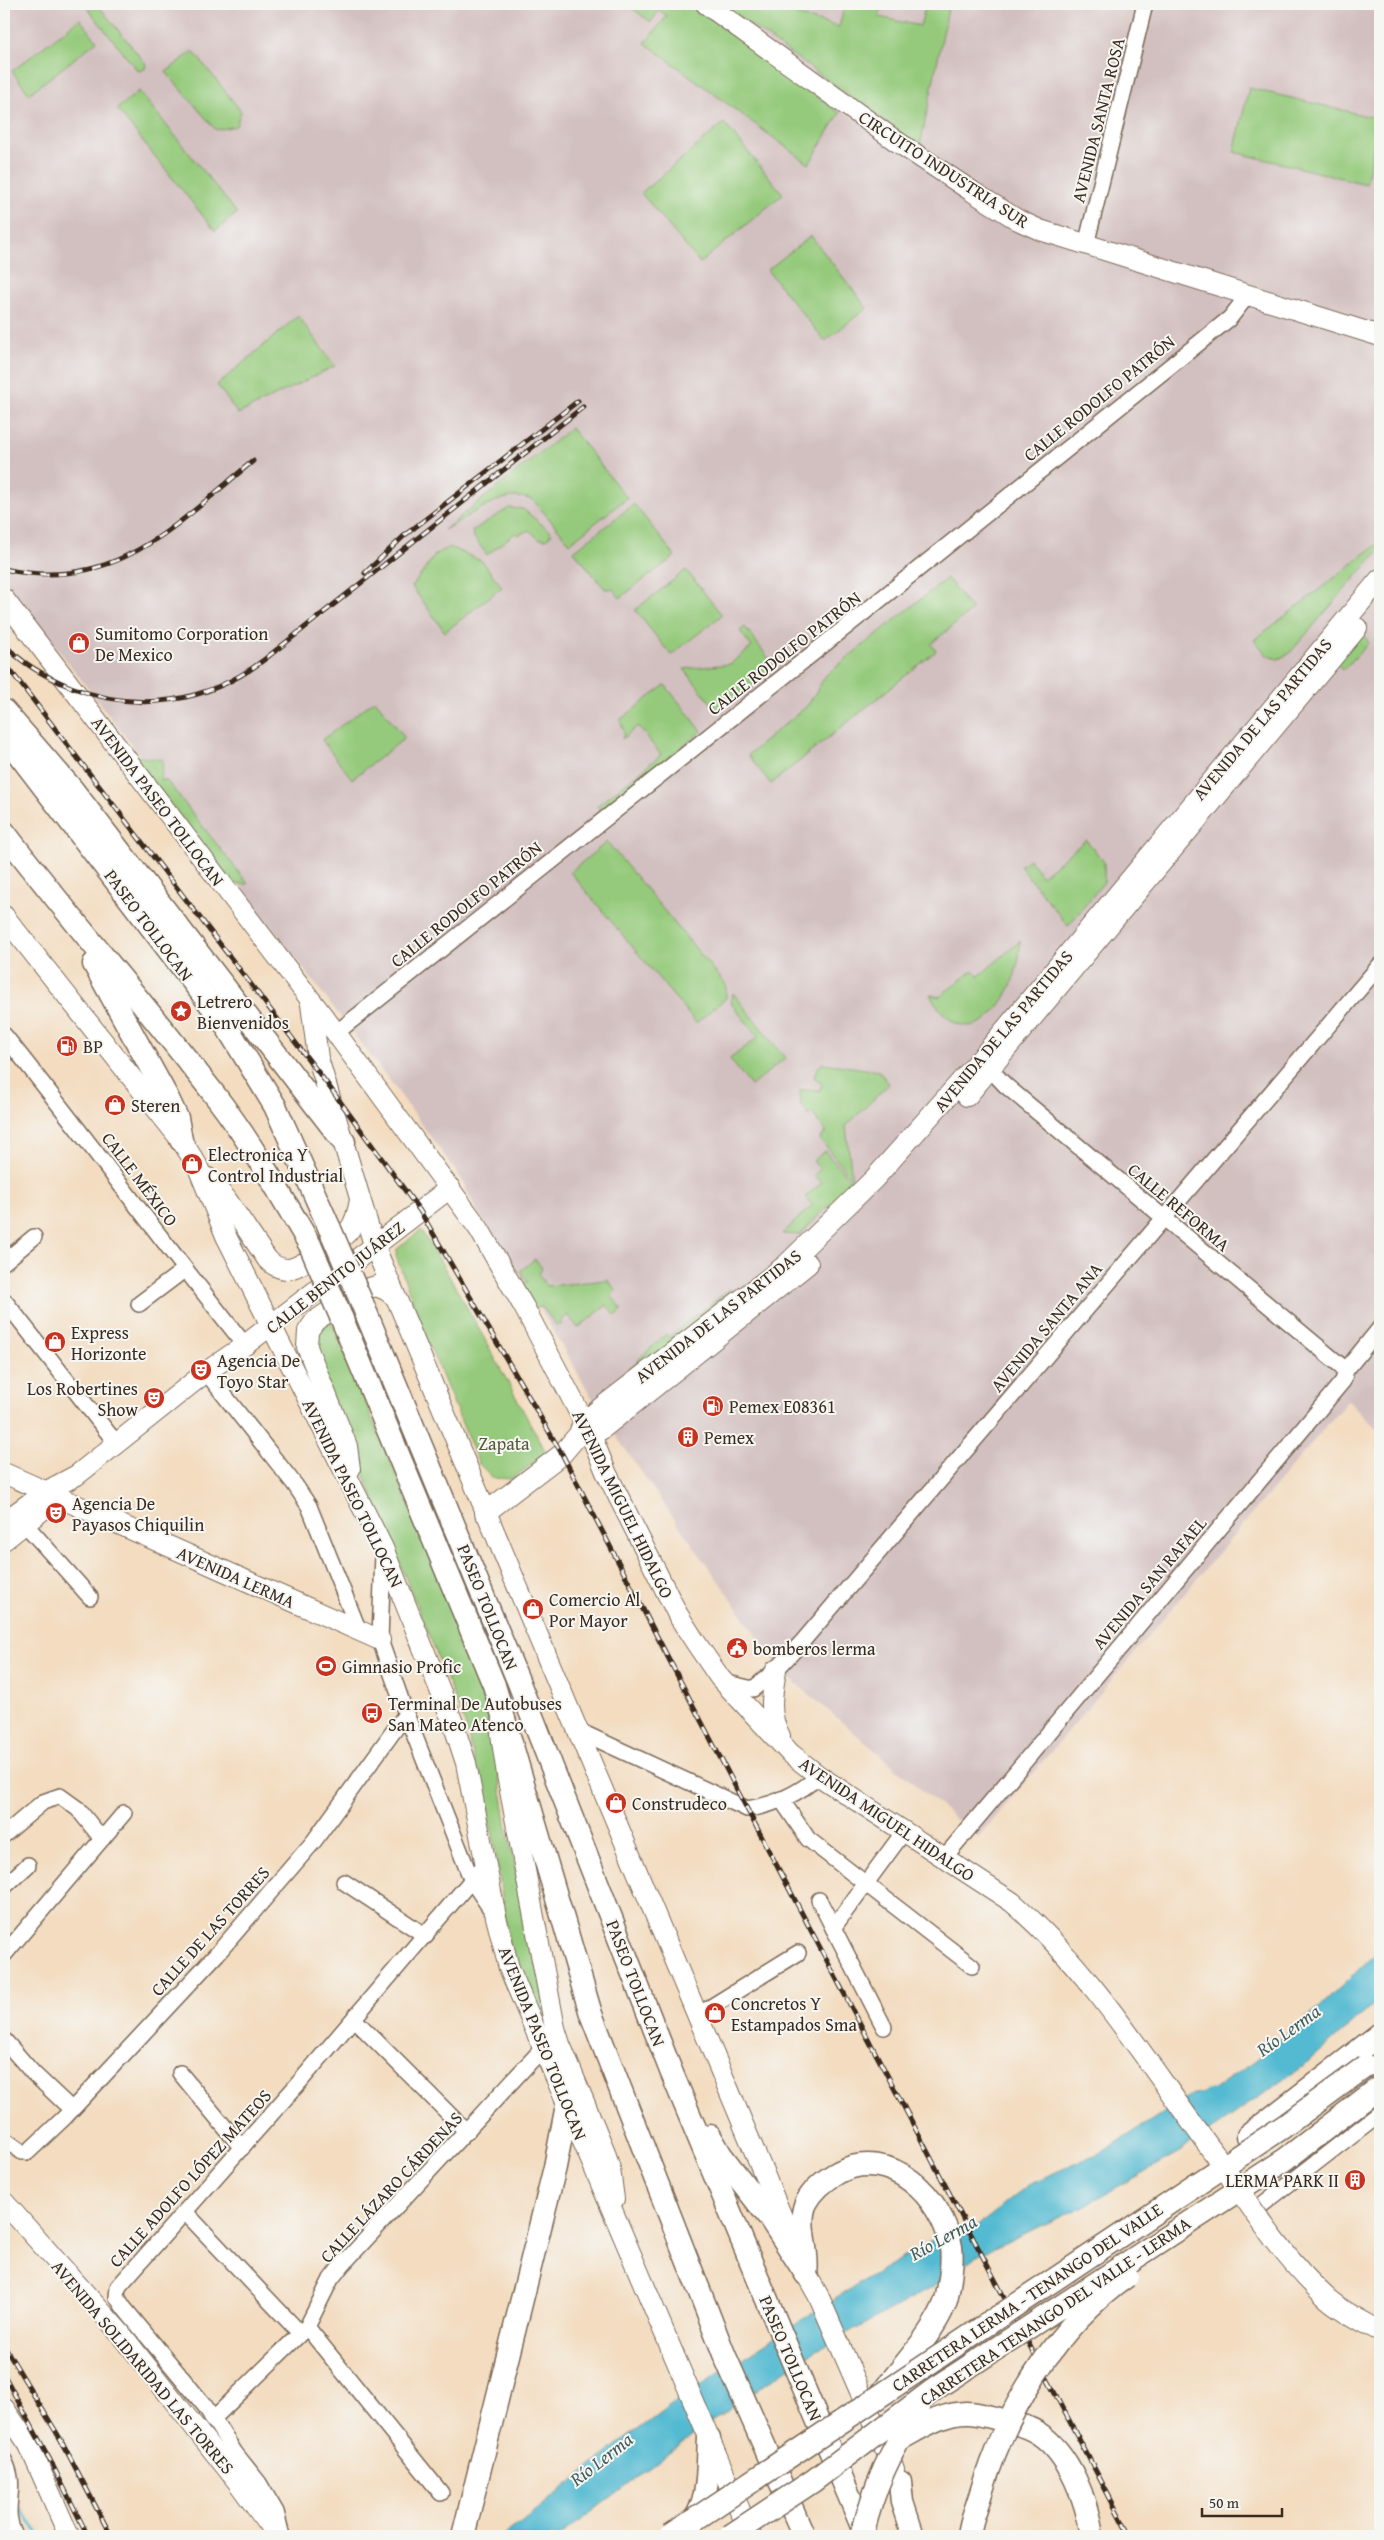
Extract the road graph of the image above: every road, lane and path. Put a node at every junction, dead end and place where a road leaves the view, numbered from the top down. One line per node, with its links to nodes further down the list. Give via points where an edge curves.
1 (706, 4): 3 (main road, CIRCUITO INDUSTRIA SUR, via 896,141 973,192 1018,220)
2 (1145, 4): 3 (street, AVENIDA SANTA ROSA)
3 (1086, 245): 4 (main road, CIRCUITO INDUSTRIA SUR)
4 (1248, 295): 5 (main road, CIRCUITO INDUSTRIA SUR); 16 (street, CALLE RODOLFO PATRÓN, via 1222,324)
5 (1380, 336)
6 (1380, 579): 37 (main road, AVENIDA DE LAS PARTIDAS, via 979,1061 874,1179 786,1265)
7 (4, 599): 15 (main road, AVENIDA PASEO TOLLOCAN)
8 (1380, 600): 18 (main road, AVENIDA DE LAS PARTIDAS)
9 (4, 711): 20 (highway, via 71,788)
10 (4, 735): 83 (highway, PASEO TOLLOCAN, bridge, via 224,1022 275,1106 362,1303 517,1678)
11 (4, 832): 12 (highway, PASEO TOLLOCAN)
12 (67, 915): 19 (highway, via 167,1097 177,1118); 52 (highway, PASEO TOLLOCAN, bridge, via 217,1098 266,1170 310,1245)
13 (4, 916): 19 (main road, AVENIDA PASEO TOLLOCAN)
14 (1380, 965): 24 (street, AVENIDA SANTA ANA)
15 (312, 1004): 16 (main road, AVENIDA PASEO TOLLOCAN); 20 (main road, via 318,1058)
16 (336, 1033): 22 (main road, AVENIDA PASEO TOLLOCAN)
17 (4, 1035): 28 (street, CALLE MÉXICO)
18 (991, 1070): 24 (street, CALLE REFORMA); 37 (main road, AVENIDA DE LAS PARTIDAS, via 868,1206 807,1265 750,1312)
19 (181, 1140): 21 (main road, AVENIDA PASEO TOLLOCAN)
20 (344, 1142): 23 (main road)
21 (197, 1165): 23 (main road, via 227,1200 267,1259 279,1268 294,1267 341,1239 354,1224); 32 (main road, AVENIDA PASEO TOLLOCAN, via 226,1236)
22 (450, 1188): 26 (main road, CALLE BENITO JUÁREZ); 37 (main road, AVENIDA MIGUEL HIDALGO, via 491,1247)
23 (360, 1200): 26 (main road)
24 (1163, 1218): 35 (street, CALLE REFORMA); 50 (street, AVENIDA SANTA ANA)
25 (34, 1237): 27 (street)
26 (374, 1245): 29 (main road); 32 (main road, CALLE BENITO JUÁREZ)
27 (4, 1262)
28 (184, 1270): 31 (street); 34 (street, CALLE MÉXICO)
29 (394, 1296): 40 (main road, via 381,1288 365,1287 315,1321 307,1336 310,1354 347,1446); 42 (main road)
30 (4, 1300): 38 (street)
31 (139, 1304)
32 (272, 1325): 34 (main road, CALLE BENITO JUÁREZ); 40 (main road, AVENIDA PASEO TOLLOCAN)
33 (1380, 1328): 35 (street, AVENIDA SAN RAFAEL)
34 (245, 1345): 36 (main road, CALLE BENITO JUÁREZ)
35 (1346, 1370): 62 (street, AVENIDA SAN RAFAEL, via 1343,1381)
36 (206, 1372): 38 (main road, CALLE BENITO JUÁREZ); 48 (street, via 306,1500)
37 (584, 1431): 42 (main road, AVENIDA DE LAS PARTIDAS, via 562,1454); 51 (main road, AVENIDA MIGUEL HIDALGO, via 678,1615 720,1678)
38 (116, 1443): 41 (main road, CALLE BENITO JUÁREZ)
39 (4, 1473): 41 (main road, AVENIDA LERMA)
40 (351, 1485): 46 (main road, AVENIDA PASEO TOLLOCAN)
41 (52, 1495): 43 (main road, CALLE BENITO JUÁREZ); 44 (main road, CALLE BENITO JUÁREZ); 48 (main road, AVENIDA LERMA)
42 (485, 1513): 54 (main road)
43 (4, 1522)
44 (25, 1524): 45 (main road, CALLE BENITO JUÁREZ); 47 (street)
45 (4, 1540)
46 (383, 1548): 49 (street); 63 (main road, AVENIDA PASEO TOLLOCAN, via 452,1720 466,1763)
47 (90, 1597)
48 (359, 1631): 49 (main road, AVENIDA LERMA)
49 (380, 1640): 53 (street)
50 (776, 1670): 51 (street, AVENIDA SANTA ANA, via 753,1689); 55 (main road, via 774,1725)
51 (727, 1683): 55 (main road, AVENIDA MIGUEL HIDALGO)
52 (494, 1685): 97 (main road, via 507,1775 554,2022 610,2169); 119 (highway, PASEO TOLLOCAN, via 591,2014 724,2354)
53 (406, 1714): 65 (street); 88 (street, CALLE DE LAS TORRES, via 314,1841 217,1954)
54 (579, 1731): 57 (street, via 747,1809); 76 (main road)
55 (790, 1753): 56 (main road, AVENIDA MIGUEL HIDALGO)
56 (819, 1776): 57 (street, via 809,1786); 59 (main road, AVENIDA MIGUEL HIDALGO)
57 (781, 1799): 67 (street, via 808,1839)
58 (124, 1813): 61 (street)
59 (904, 1833): 62 (main road, AVENIDA MIGUEL HIDALGO); 67 (street)
60 (4, 1836): 61 (street, via 49,1798 60,1796 78,1809)
61 (102, 1839): 73 (street)
62 (943, 1859): 93 (main road, AVENIDA MIGUEL HIDALGO, via 1012,1902 1039,1925 1107,2004)
63 (486, 1863): 65 (street, CALLE ADOLFO LÓPEZ MATEOS); 70 (main road, AVENIDA PASEO TOLLOCAN)
64 (28, 1865): 68 (street)
65 (472, 1880): 70 (street); 72 (street, CALLE ADOLFO LÓPEZ MATEOS)
66 (344, 1882): 72 (street)
67 (867, 1884): 71 (street); 75 (street)
68 (4, 1887)
69 (818, 1900): 71 (street)
70 (496, 1917): 81 (main road, AVENIDA PASEO TOLLOCAN, via 509,1968)
71 (834, 1928): 78 (street)
72 (426, 1936): 77 (street, CALLE ADOLFO LÓPEZ MATEOS)
73 (7, 1944)
74 (798, 1953): 76 (street)
75 (972, 1966)
76 (698, 2015): 98 (main road)
77 (354, 2019): 90 (street); 92 (street, CALLE ADOLFO LÓPEZ MATEOS)
78 (884, 2028)
79 (1380, 2034): 93 (highway, via 1248,2136)
80 (4, 2040): 88 (street)
81 (543, 2048): 86 (main road, AVENIDA PASEO TOLLOCAN); 90 (street, CALLE LÁZARO CÁRDENAS)
82 (1373, 2060): 101 (highway, CARRETERA LERMA - TENANGO DEL VALLE, bridge, via 1284,2127)
83 (671, 2071): 98 (highway, via 721,2155 769,2217); 120 (highway, PASEO TOLLOCAN)
84 (180, 2073): 92 (street)
85 (1380, 2088): 107 (highway, CARRETERA TENANGO DEL VALLE - LERMA, bridge, via 1286,2159 936,2388)
86 (567, 2105): 97 (main road, AVENIDA PASEO TOLLOCAN); 114 (highway, via 555,2166)
87 (1380, 2105): 123 (highway, bridge, via 1327,2145 1124,2278 1075,2322 1047,2358 1011,2415 990,2463)
88 (71, 2109): 91 (street, CALLE DE LAS TORRES, via 33,2149 22,2152)
89 (1380, 2113): 95 (street)
90 (467, 2132): 99 (street, CALLE LÁZARO CÁRDENAS, via 342,2265)
91 (4, 2139)
92 (242, 2148): 96 (street, CALLE ADOLFO LÓPEZ MATEOS)
93 (1216, 2156): 95 (main road, AVENIDA MIGUEL HIDALGO, bridge); 120 (highway, bridge, via 1025,2280 986,2315 943,2368 892,2449 870,2503)
94 (4, 2202): 112 (main road, AVENIDA SOLIDARIDAD LAS TORRES, via 121,2334)
95 (1254, 2210): 100 (main road, AVENIDA MIGUEL HIDALGO, bridge, via 1328,2299)
96 (185, 2212): 99 (street); 103 (street, CALLE ADOLFO LÓPEZ MATEOS, via 118,2287 117,2298 205,2406)
97 (614, 2216): 104 (main road, AVENIDA PASEO TOLLOCAN)
98 (806, 2274): 101 (highway, via 808,2261 803,2220 806,2204 825,2180 843,2170 863,2165 885,2167 912,2181 931,2202 946,2231 952,2262 947,2297 938,2316); 105 (main road, bridge)
99 (303, 2330): 103 (street, CALLE LÁZARO CÁRDENAS); 109 (street)
100 (1380, 2331)
101 (882, 2393): 115 (highway, CARRETERA LERMA - TENANGO DEL VALLE, bridge)
102 (4, 2408): 111 (main road, via 29,2445)
103 (212, 2420): 113 (street, CALLE ADOLFO LÓPEZ MATEOS, via 259,2483 276,2512)
104 (707, 2435): 116 (highway, via 703,2499 691,2524); 118 (main road, AVENIDA PASEO TOLLOCAN)
105 (884, 2447): 107 (highway, via 829,2480); 108 (main road); 124 (highway, bridge, via 940,2419 967,2413 999,2419 1038,2433 1063,2459 1077,2485 1090,2519)
106 (4, 2460): 110 (street, via 12,2477 7,2516)
107 (813, 2481): 117 (highway, CARRETERA TENANGO DEL VALLE - LERMA, bridge)
108 (900, 2482): 121 (highway, via 902,2502); 122 (main road)
109 (441, 2493)
110 (14, 2536)
111 (69, 2536)
112 (277, 2536)
113 (282, 2536)
114 (463, 2536)
115 (670, 2536)
116 (678, 2536)
117 (730, 2536)
118 (751, 2536)
119 (804, 2536)
120 (864, 2536)
121 (913, 2536)
122 (924, 2536)
123 (969, 2536)
124 (1092, 2536)

